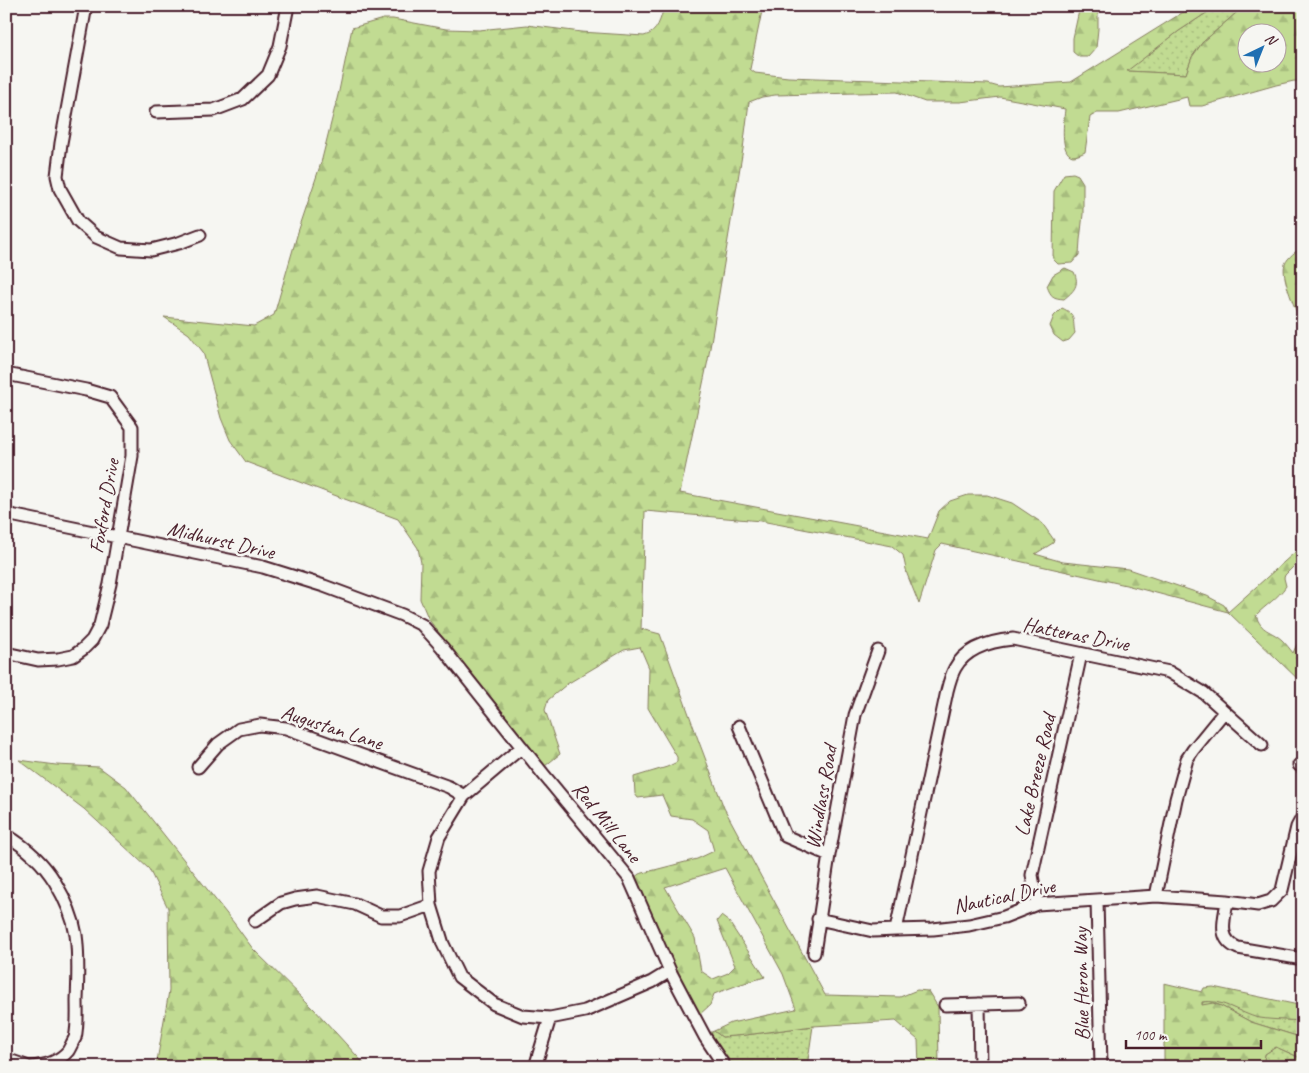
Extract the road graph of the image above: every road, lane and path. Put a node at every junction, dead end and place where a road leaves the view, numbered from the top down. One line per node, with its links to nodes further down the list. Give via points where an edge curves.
1 (86, 6): 4 (street, via 61,143 57,176 60,189 78,221 96,238 121,248 150,250)
2 (288, 6): 3 (street, via 280,46 268,75 243,99 214,110)
3 (156, 112)
4 (200, 235)
5 (6, 374): 7 (street, Foxford Drive, via 110,397 132,427 132,456)
6 (6, 514): 7 (street, Midhurst Drive)
7 (117, 536): 8 (street, Midhurst Drive, via 263,567 324,586); 10 (street, Foxford Drive, via 110,584 100,625 92,640 73,656 58,659 38,660)
8 (422, 625): 15 (street, Red Mill Lane)
9 (878, 651): 20 (street, Windlass Road, via 855,715)
10 (6, 653)
11 (1081, 654): 12 (street, Hatteras Drive, via 1169,672 1204,693); 24 (street, Lake Breeze Road, via 1032,875); 28 (street, Hatteras Drive, via 1013,639 984,646 968,654 955,667 946,690)
12 (1224, 712): 14 (street, Hatteras Drive); 21 (street, via 1187,759)
13 (740, 726): 20 (street, via 785,836)
14 (1262, 745)
15 (522, 747): 17 (street); 31 (street, Red Mill Lane, via 629,878)
16 (198, 767): 17 (street, Augustan Lane, via 218,744 238,729 260,725 286,728 449,787)
17 (464, 796): 25 (street, via 440,837 429,871)
18 (1303, 816): 23 (street, Nautical Drive, via 1282,890 1270,901 1258,905)
19 (6, 835): 37 (street, via 40,861 56,882 76,934 75,1038 57,1061)
20 (829, 855): 26 (street, Windlass Road)
21 (1156, 896): 22 (street, Nautical Drive); 23 (street, Nautical Drive)
22 (1098, 900): 24 (street, Nautical Drive); 41 (street, Blue Heron Way)
23 (1227, 901): 30 (street, via 1223,928 1228,942 1238,948)
24 (1037, 904): 28 (street, Nautical Drive, via 1004,917 970,925)
25 (432, 905): 27 (street, via 400,916 381,916 355,904 317,896 282,903); 35 (street, via 443,944 459,977 494,1004 523,1016)
26 (818, 919): 28 (street, Nautical Drive, via 873,931); 29 (street, Windlass Road)
27 (255, 921)
28 (896, 930)
29 (814, 953)
30 (1303, 959)
31 (670, 971): 35 (street, via 585,1011); 39 (street, Red Mill Lane)
32 (1019, 1003): 33 (street)
33 (979, 1004): 34 (street); 40 (street)
34 (945, 1005)
35 (550, 1018): 38 (street)
36 (6, 1059): 37 (street)
37 (30, 1067)
38 (534, 1067)
39 (725, 1067)
40 (980, 1067)
41 (1101, 1067)

